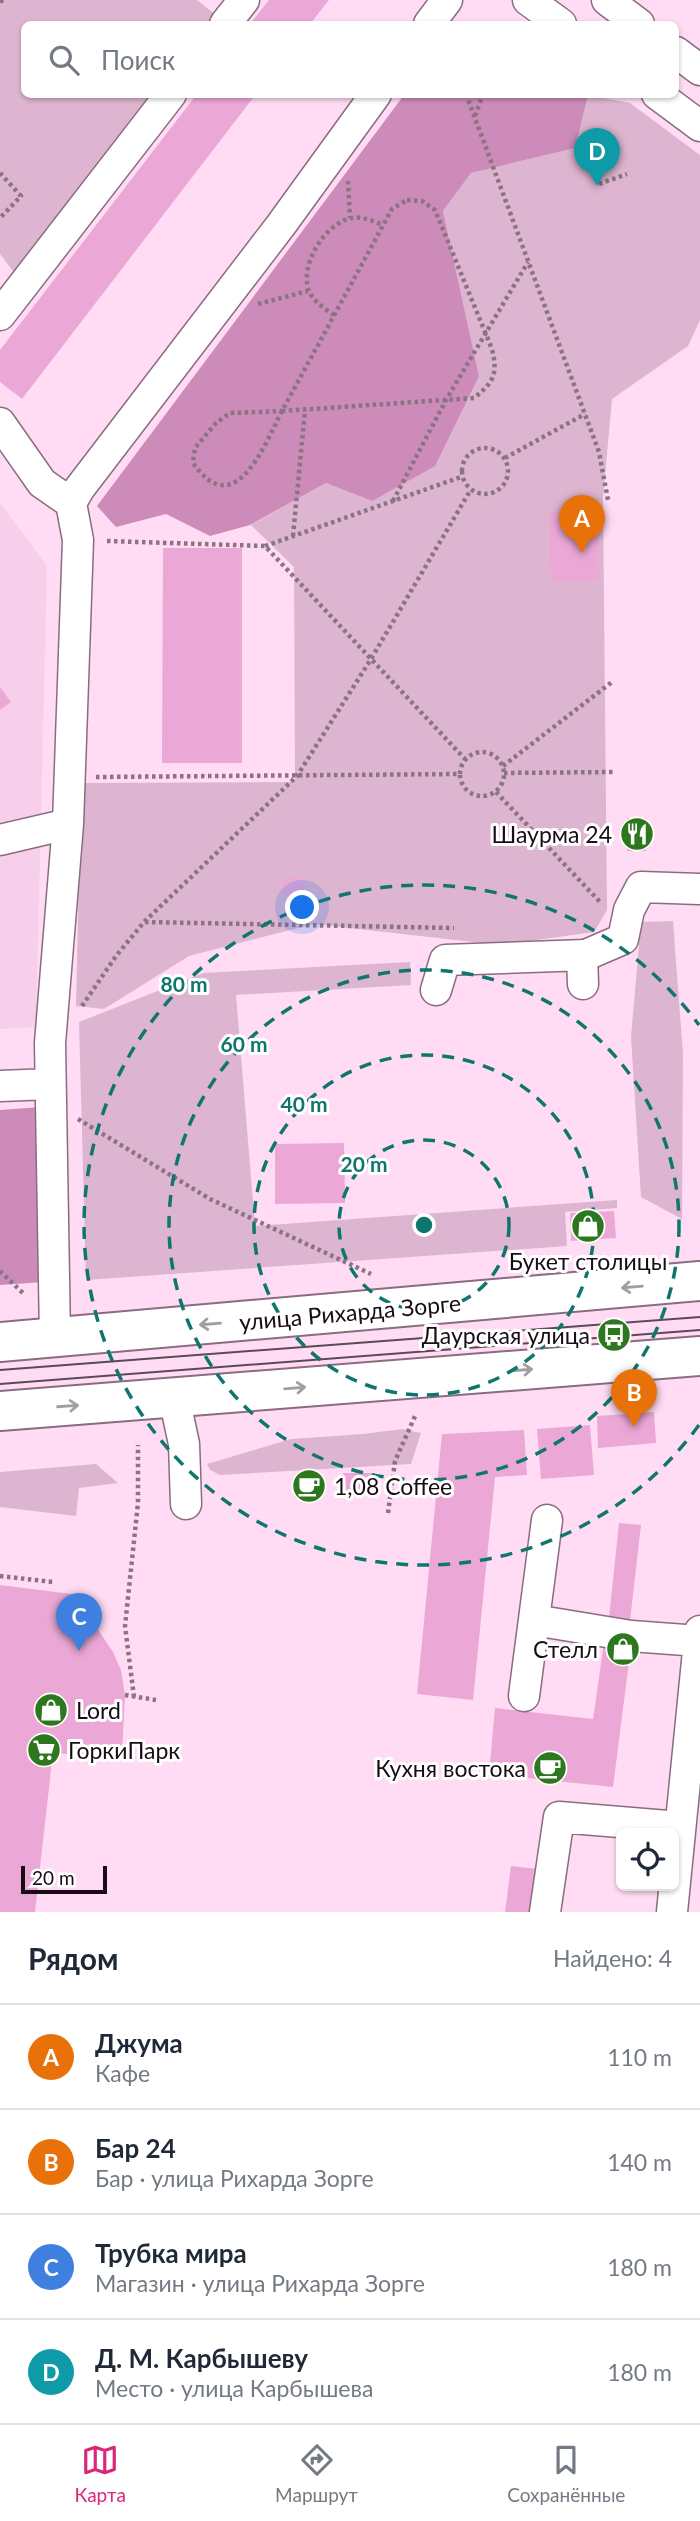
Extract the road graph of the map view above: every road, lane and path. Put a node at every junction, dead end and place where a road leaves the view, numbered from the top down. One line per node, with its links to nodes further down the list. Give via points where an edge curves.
1 (244, 0): 5 (street)
2 (447, 0): 6 (street)
3 (528, 0): 7 (street)
4 (607, 0): 8 (street)
5 (227, 21)
6 (431, 21)
7 (557, 21)
8 (635, 21)
9 (168, 98): 22 (street)
10 (373, 98): 35 (street)
11 (467, 98): 14 (path)
12 (482, 98): 14 (path)
13 (662, 98): 15 (street)
14 (474, 118): 21 (path)
15 (700, 126)
16 (0, 173): 19 (path, via 21,196)
17 (627, 174): 18 (path)
18 (598, 184)
19 (0, 218)
20 (383, 225): 23 (path); 23 (path, via 350,218 331,229 315,249 306,273 308,291); 24 (path, via 391,209 407,200 422,201 435,210)
21 (528, 261): 24 (path); 28 (path)
22 (4, 299)
23 (334, 314): 27 (path)
24 (485, 331): 25 (path); 25 (path, via 496,368 489,387 474,398)
25 (446, 400): 26 (path); 34 (path)
26 (305, 410): 27 (path); 36 (path)
27 (282, 411): 27 (path, via 256,460 230,485 214,484 192,463 195,448 230,413)
28 (585, 414): 30 (path); 33 (path, via 599,452)
29 (0, 423): 35 (street, via 42,483)
30 (505, 458): 31 (path, via 491,448 475,449 463,460); 32 (path, via 509,474 501,489 486,495)
31 (461, 477): 32 (path); 34 (path)
32 (470, 491): 39 (path)
33 (608, 500)
34 (393, 501): 36 (path)
35 (71, 503): 37 (street)
36 (293, 536): 38 (path)
37 (78, 540): 38 (path); 47 (street)
38 (265, 546): 39 (path)
39 (371, 659): 41 (path); 46 (path)
40 (612, 682): 42 (path)
41 (465, 759): 42 (path, via 486,752); 45 (path)
42 (503, 766): 44 (path)
43 (613, 772): 44 (path)
44 (504, 773): 48 (path)
45 (459, 774): 46 (path); 48 (path, via 467,792 476,796)
46 (297, 776): 47 (path); 53 (path)
47 (69, 777): 49 (street)
48 (496, 792): 52 (path)
49 (68, 824): 50 (street); 58 (street)
50 (0, 840)
51 (700, 889): 55 (street, via 641,887 629,909 623,939)
52 (608, 911)
53 (144, 922): 54 (path); 58 (path, via 91,997)
54 (464, 928)
55 (582, 955): 56 (street); 57 (street, via 445,960)
56 (583, 984)
57 (436, 989)
58 (50, 1043): 60 (street)
59 (0, 1086): 60 (street)
60 (50, 1093): 62 (path, via 210,1199); 65 (street)
61 (0, 1271): 64 (path)
62 (371, 1274)
63 (700, 1281): 65 (main road, улица Рихарда Зорге, one-way to 65)
64 (28, 1298)
65 (55, 1338): 66 (main road, улица Рихарда Зорге)
66 (0, 1342)
67 (700, 1356): 68 (main road, one-way to 67)
68 (174, 1397): 69 (main road, one-way to 68); 72 (street, via 184,1444)
69 (0, 1411)
70 (416, 1414): 73 (path, via 395,1461)
71 (138, 1445): 81 (path, via 138,1503 125,1626)
72 (186, 1504)
73 (388, 1513)
74 (547, 1520): 77 (street)
75 (0, 1576): 76 (path)
76 (53, 1582)
77 (534, 1620): 78 (street, via 631,1636); 80 (street)
78 (699, 1636): 83 (street)
79 (125, 1695): 81 (path)
80 (524, 1696)
81 (134, 1697): 82 (path)
82 (156, 1700)
83 (695, 1730): 84 (street)
84 (693, 1768): 85 (street)
85 (680, 1827): 86 (street, via 559,1817); 87 (street)
86 (545, 1912)
87 (672, 1912)

